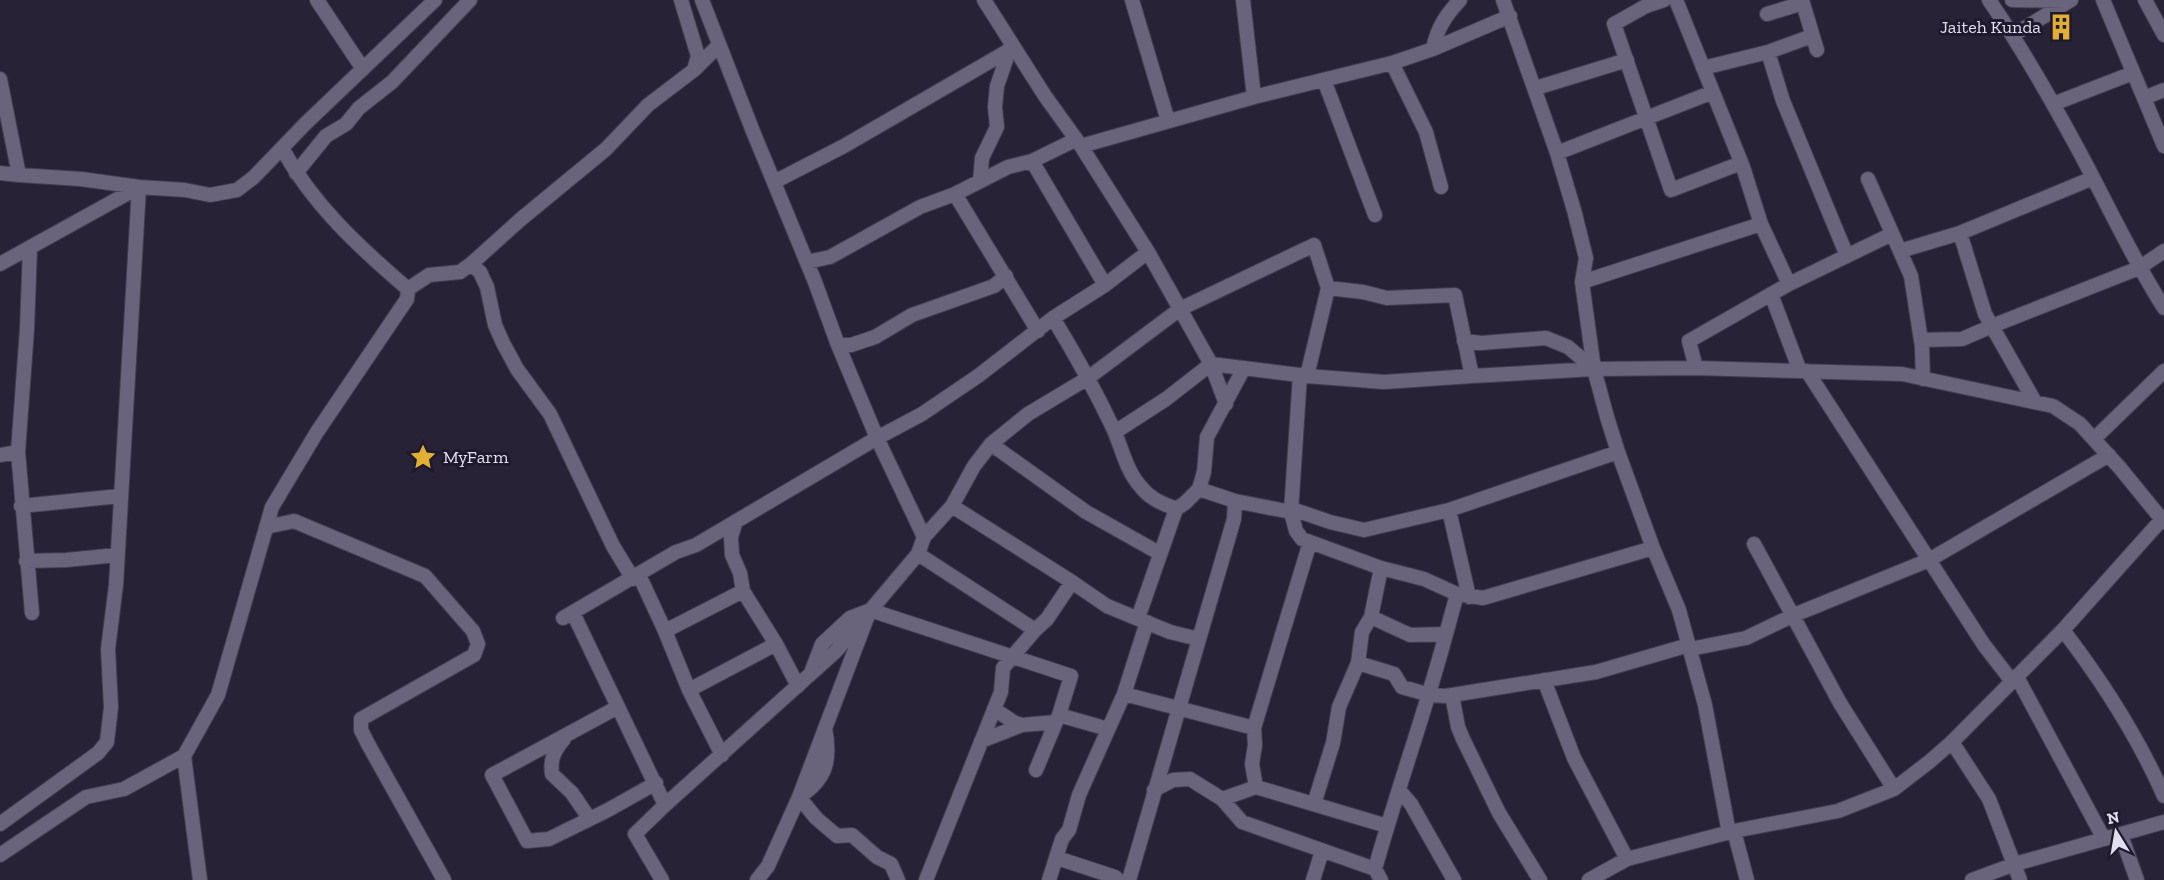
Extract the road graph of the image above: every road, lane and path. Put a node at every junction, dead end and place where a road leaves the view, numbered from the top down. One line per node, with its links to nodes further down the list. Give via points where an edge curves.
1 (317, 0): 33 (street)
2 (470, 0): 53 (street, via 392,82 359,108 346,124 326,136)
3 (681, 0): 34 (street, via 698,56)
4 (702, 0): 25 (street)
5 (984, 0): 27 (street)
6 (1132, 0): 45 (street)
7 (1243, 0): 41 (street)
8 (1460, 0): 26 (street, via 1445,16)
9 (1503, 0): 21 (street)
10 (1664, 0): 19 (street)
11 (1676, 0): 32 (street)
12 (1989, 0): 22 (street)
13 (2012, 0): 16 (street)
14 (2103, 0): 35 (street)
15 (2145, 0): 23 (street)
16 (2069, 1): 22 (street)
17 (431, 2): 33 (street)
18 (1803, 2): 20 (street); 24 (street)
19 (1644, 3): 30 (street, via 1614,24)
20 (1767, 14)
21 (1510, 16): 26 (street); 38 (street)
22 (2013, 35): 43 (street)
23 (2164, 35)
24 (1812, 36): 28 (street); 29 (street)
25 (719, 45): 34 (street); 58 (street)
26 (1433, 49): 31 (street)
27 (1010, 50): 46 (street); 57 (street, via 997,86 997,128 982,158); 58 (street)
28 (1817, 50)
29 (1768, 52): 32 (street); 70 (street, via 1783,101)
30 (1627, 60): 38 (street); 44 (street)
31 (1392, 63): 37 (street); 60 (street, via 1426,132)
32 (1703, 68): 40 (street)
33 (363, 69): 48 (street)
34 (693, 70): 74 (street, via 648,105 606,149)
35 (2133, 73): 42 (street); 43 (street)
36 (0, 79): 54 (street)
37 (1324, 80): 41 (street); 62 (street)
38 (1536, 88): 49 (street)
39 (2164, 90): 42 (street)
40 (1713, 92): 44 (street); 51 (street)
41 (1254, 97): 45 (street)
42 (2144, 98): 47 (street)
43 (2053, 104): 55 (street)
44 (1646, 118): 49 (street); 51 (street, via 1671,190)
45 (1168, 121): 46 (street)
46 (1078, 143): 50 (street); 69 (street)
47 (2164, 146)
48 (282, 148): 53 (street); 59 (street, via 237,190 210,195)
49 (1557, 153): 71 (street)
50 (1032, 161): 57 (street, via 1008,167); 80 (street)
51 (1741, 163): 63 (street)
52 (0, 173): 54 (street)
53 (296, 173): 82 (street, via 342,229)
54 (19, 175): 59 (street)
55 (2093, 178): 64 (street); 75 (street)
56 (1868, 179): 65 (street)
57 (980, 181): 61 (street)
58 (774, 182): 72 (street)
59 (138, 187): 66 (street); 113 (street)
60 (1441, 187)
61 (955, 194): 72 (street, via 920,207 830,257); 76 (street)
62 (1375, 215)
63 (1761, 224): 77 (street); 79 (street)
64 (1960, 233): 67 (street); 87 (street)
65 (1892, 234): 67 (street); 70 (street)
66 (30, 248): 73 (street); 108 (street)
67 (1900, 251): 89 (street, via 1911,276)
68 (2164, 251): 75 (street)
69 (1148, 252): 80 (street); 85 (street)
70 (1847, 256): 79 (street)
71 (1586, 258): 77 (street); 78 (street)
72 (807, 262): 91 (street)
73 (0, 264)
74 (471, 264): 82 (street, via 460,272 429,275); 133 (street, via 487,287 503,344 550,414 613,546)
75 (2139, 268): 84 (street); 87 (street)
76 (1006, 276): 88 (street); 91 (street, via 994,286 912,315 875,337)
77 (1600, 276): 78 (street)
78 (1582, 282): 95 (street)
79 (1789, 284): 83 (street)
80 (1105, 285): 86 (street)
81 (1328, 288): 85 (street, via 1314,245); 90 (street, via 1387,298 1455,295); 98 (street)
82 (408, 289): 122 (street, via 407,300 317,432 272,507)
83 (1771, 294): 94 (street, via 1689,341); 96 (street)
84 (2164, 308)
85 (1180, 309): 92 (street); 100 (street)
86 (1053, 318): 88 (street); 100 (street)
87 (1992, 326): 89 (street, via 1962,339); 102 (street)
88 (1038, 331): 105 (street, via 922,414)
89 (1921, 340): 101 (street)
90 (1464, 341): 95 (street, via 1546,338 1568,347); 99 (street)
91 (838, 345): 105 (street)
92 (1211, 364): 93 (street); 103 (street); 104 (street)
93 (1244, 368): 98 (street); 103 (street)
94 (1696, 368): 95 (street); 96 (street)
95 (1594, 369): 99 (street); 109 (street)
96 (1804, 371): 101 (street, via 1902,374); 130 (street)
97 (2164, 371): 106 (street)
98 (1303, 375): 99 (street, via 1384,382); 119 (street)
99 (1472, 376)
100 (1088, 378): 104 (street); 107 (street, via 1028,414)
101 (1923, 379): 102 (street)
102 (2035, 402): 106 (street, via 2053,406)
103 (1226, 404): 112 (street, via 1207,436)
104 (1115, 432): 117 (street, via 1139,486 1152,499)
105 (877, 438): 121 (street); 123 (street)
106 (2094, 439): 111 (street)
107 (991, 444): 116 (street); 127 (street, via 1086,512)
108 (18, 452): 110 (street); 115 (street)
109 (1618, 452): 118 (street); 126 (street)
110 (0, 455)
111 (2109, 455): 120 (street); 130 (street)
112 (1199, 489): 114 (street); 117 (street)
113 (120, 496): 115 (street); 129 (street)
114 (1235, 501): 119 (street); 146 (street, via 1234,519)
115 (21, 506): 131 (street)
116 (952, 506): 123 (street); 134 (street)
117 (1176, 509): 127 (street)
118 (1449, 510): 119 (street, via 1364,530); 136 (street)
119 (1291, 511): 124 (street, via 1296,531)
120 (2163, 520): 143 (street)
121 (736, 521): 133 (street); 135 (street, via 731,537 732,555)
122 (266, 527): 173 (street, via 218,695); 200 (street, via 294,521 425,576 473,631 478,644 474,655 362,719 361,730 368,744)
123 (924, 537): 128 (street)
124 (1310, 542): 132 (street); 166 (street)
125 (1754, 544): 139 (street)
126 (1653, 549): 136 (street, via 1483,598); 148 (street)
127 (1159, 553): 141 (street)
128 (918, 554): 137 (street); 142 (street)
129 (117, 555): 131 (street); 187 (street, via 108,649 111,707 106,742 98,753)
130 (1929, 560): 139 (street); 154 (street, via 1984,645)
131 (26, 561): 138 (street)
132 (1381, 568): 136 (street, via 1424,579); 140 (street)
133 (636, 577): 144 (street); 161 (street, via 568,615)
134 (1072, 582): 141 (street, via 1107,606); 142 (street)
135 (742, 591): 144 (street); 147 (street)
136 (1463, 595): 145 (street)
137 (870, 610): 149 (street); 150 (street); 152 (street); 153 (street, via 850,618 822,644)
138 (32, 613)
139 (1794, 615): 148 (street, via 1746,638); 177 (street, via 1840,703)
140 (1371, 616): 145 (street, via 1410,635); 151 (street, via 1362,632)
141 (1143, 620): 146 (street); 158 (street)
142 (1035, 630): 150 (street)
143 (2063, 630): 154 (street); 180 (street, via 2114,704)
144 (665, 631): 157 (street)
145 (1446, 634): 159 (street)
146 (1199, 639): 162 (street)
147 (776, 644): 156 (street); 157 (street)
148 (1689, 647): 155 (street, via 1596,672); 189 (street)
149 (836, 651): 152 (street); 153 (street)
150 (1013, 657): 163 (street, via 1003,668 1001,692); 164 (street, via 1071,676)
151 (1358, 663): 159 (street, via 1394,674 1402,687); 183 (street, via 1339,707 1334,743)
152 (850, 666): 181 (street, via 825,728 828,763 810,790)
153 (809, 676): 156 (street)
154 (2014, 678): 171 (street); 191 (street)
155 (1544, 680): 160 (street); 195 (street, via 1574,758)
156 (798, 686): 172 (street)
157 (689, 690): 172 (street)
158 (1124, 694): 162 (street); 167 (street)
159 (1430, 695): 160 (street); 169 (street)
160 (1449, 695): 169 (street, via 1432,711); 208 (street, via 1458,728 1499,813)
161 (618, 707): 168 (street); 175 (street)
162 (1177, 708): 166 (street); 178 (street)
163 (994, 709): 165 (street); 170 (street)
164 (1057, 719): 165 (street); 167 (street); 174 (street)
165 (1022, 725): 170 (street)
166 (1254, 728): 176 (street, via 1252,764)
167 (1108, 729): 194 (street)
168 (569, 734): 185 (street, via 555,750 550,763 552,774 572,793); 185 (street, via 492,775 527,841 549,839)
169 (1416, 739): 179 (street)
170 (981, 741): 204 (street)
171 (1952, 742): 177 (street); 196 (street, via 1989,799)
172 (722, 754): 184 (street)
173 (184, 756): 193 (street, via 124,789 86,797); 199 (street)
174 (1036, 770)
175 (656, 783): 184 (street); 185 (street)
176 (1256, 787): 182 (street); 183 (street)
177 (1894, 789): 189 (street, via 1838,811)
178 (1154, 790): 182 (street, via 1173,780 1190,779); 198 (street)
179 (1399, 790): 188 (street); 207 (street)
180 (2164, 796)
181 (799, 797): 202 (street, via 768,866); 203 (street, via 837,836 852,835 891,864)
182 (1222, 799): 192 (street, via 1242,822)
183 (1314, 804): 188 (street)
184 (665, 805): 201 (street, via 635,834)
185 (589, 818)
186 (2164, 822): 190 (street)
187 (0, 824)
188 (1387, 826): 197 (street)
189 (1731, 832): 195 (street); 210 (street)
190 (2121, 835): 191 (street); 213 (street)
191 (2104, 839): 196 (street)
192 (1322, 851): 197 (street); 206 (street)
193 (0, 855)
194 (1057, 858): 198 (street); 205 (street)
195 (1627, 859): 209 (street)
196 (2015, 864): 211 (street); 212 (street)
197 (1378, 874)
198 (1123, 877)
199 (200, 880)
200 (444, 880)
201 (662, 880)
202 (757, 880)
203 (897, 880)
204 (926, 880)
205 (1049, 880)
206 (1313, 880)
207 (1454, 880)
208 (1540, 880)
209 (1589, 880)
210 (1747, 880)
211 (1972, 880)
212 (2020, 880)
213 (2137, 880)

